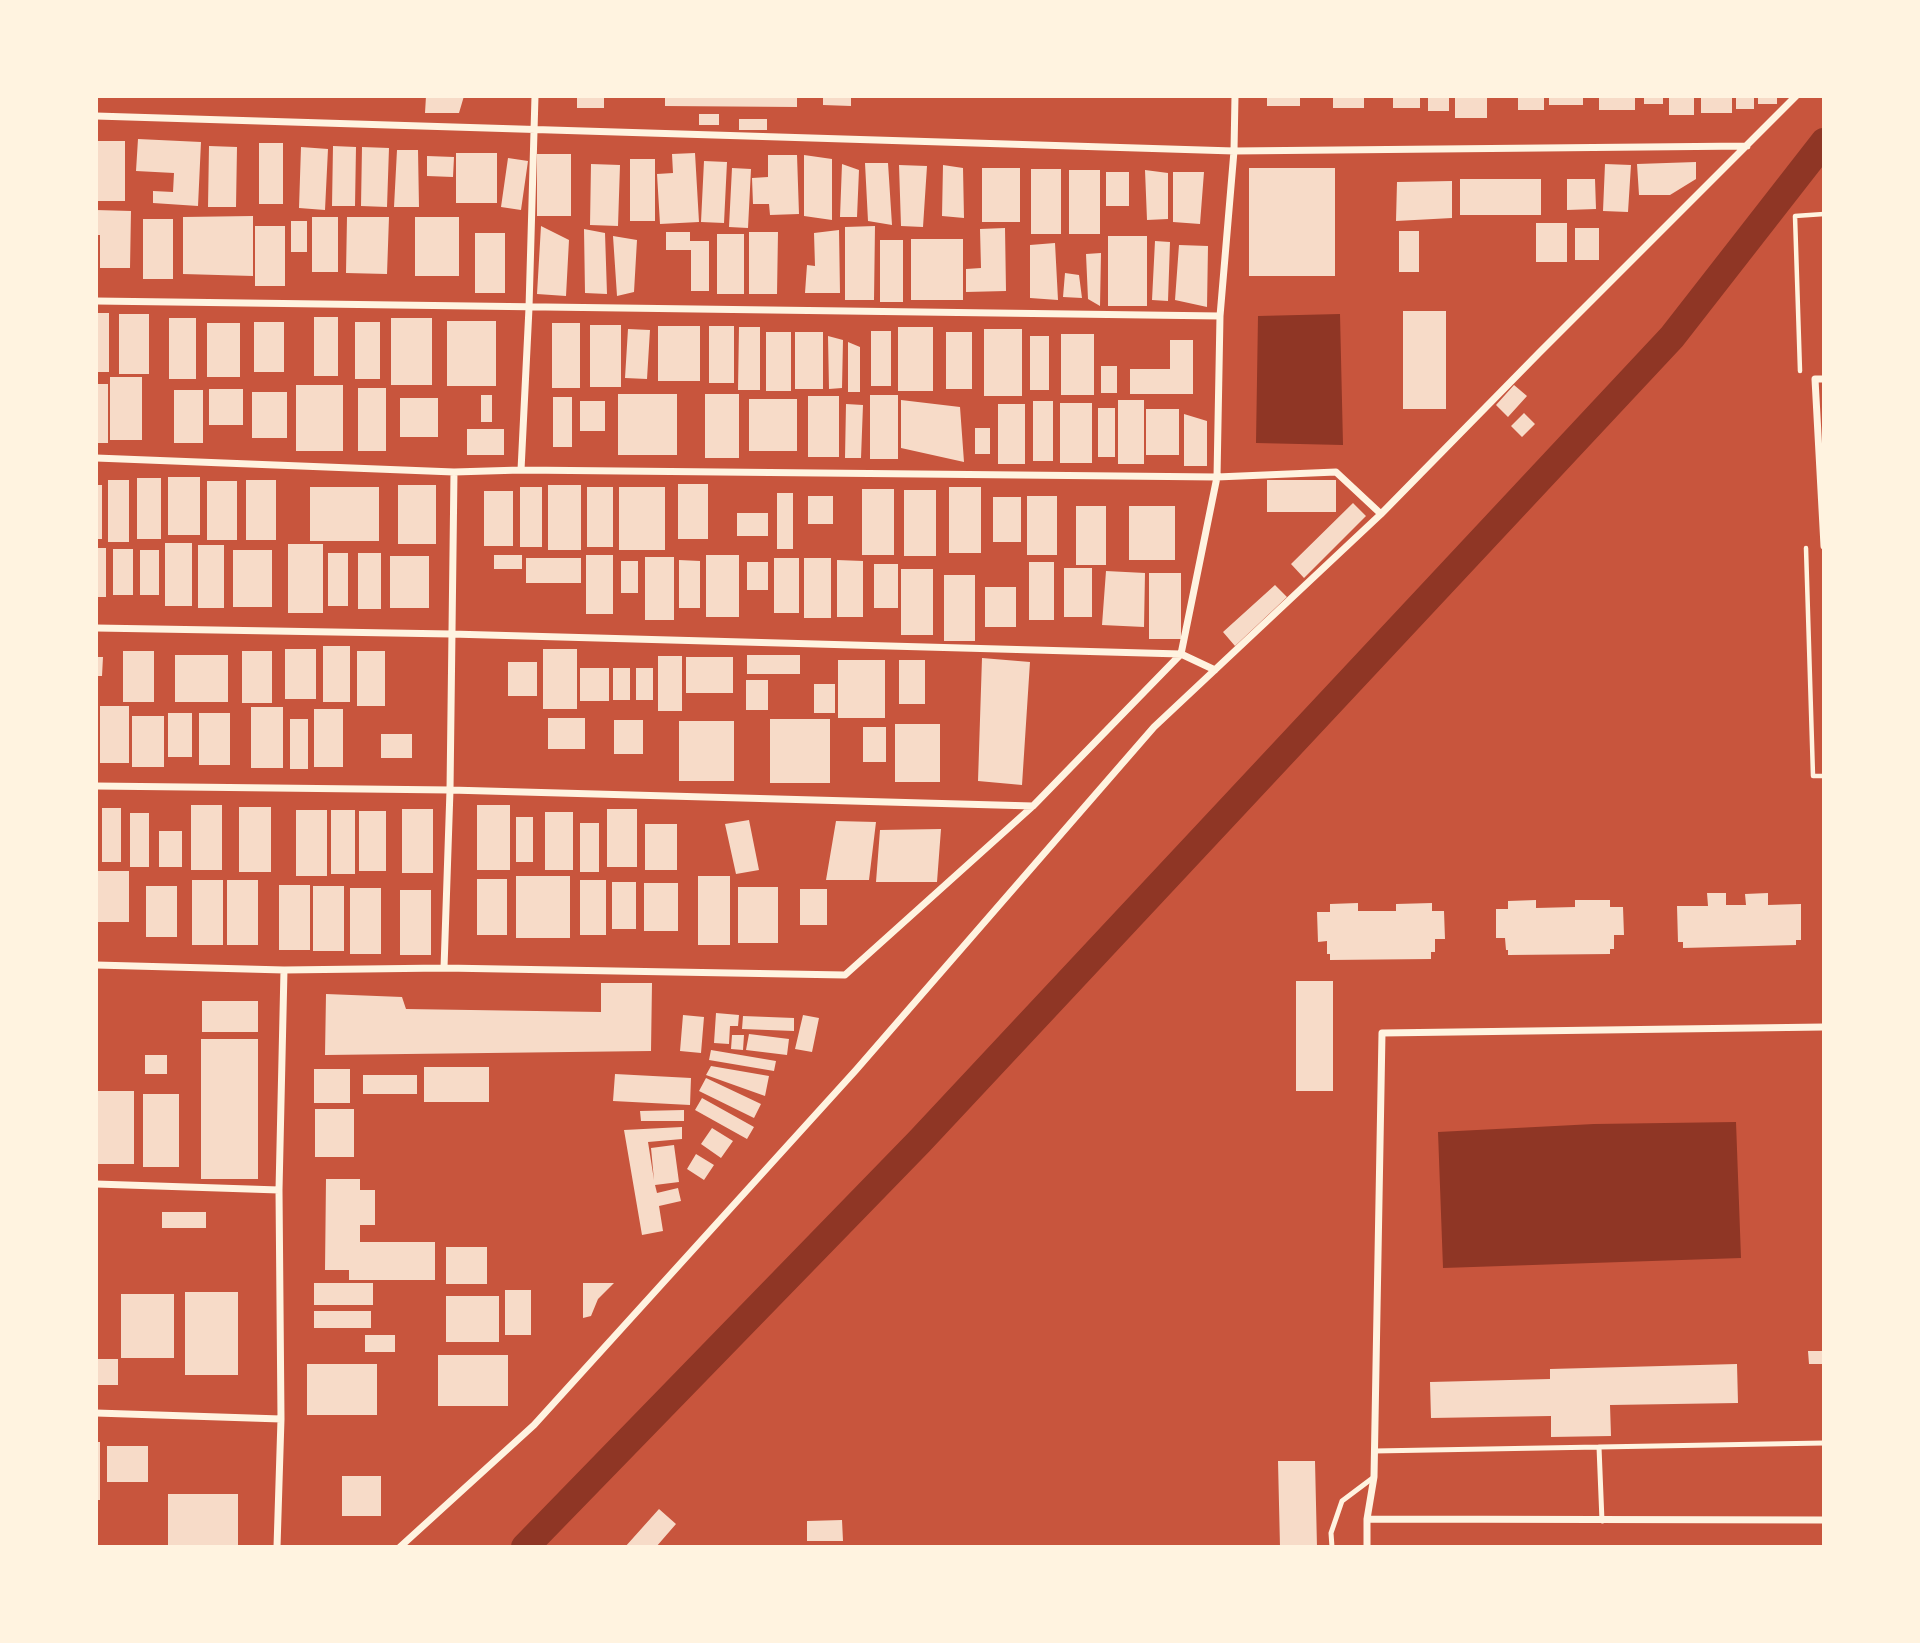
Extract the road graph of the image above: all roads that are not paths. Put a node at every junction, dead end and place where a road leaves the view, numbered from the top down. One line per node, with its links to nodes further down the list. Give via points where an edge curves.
1 (535, 96): 5 (street)
2 (1235, 96): 7 (street)
3 (1796, 96): 6 (street)
4 (96, 116): 5 (street)
5 (534, 130): 7 (street); 9 (street)
6 (1747, 146): 7 (street); 16 (street)
7 (1234, 151): 10 (street)
8 (96, 300): 9 (street)
9 (529, 307): 10 (street); 13 (street)
10 (1220, 316): 15 (street)
11 (1824, 379): 17 (street, via 1815,379)
12 (96, 458): 14 (street)
13 (521, 470): 14 (street); 15 (street)
14 (454, 472): 19 (street)
15 (1217, 477): 16 (street, via 1336,472); 20 (street)
16 (1381, 514): 21 (street)
17 (1824, 546)
18 (96, 628): 19 (street)
19 (451, 634): 20 (street); 23 (street)
20 (1181, 654): 21 (street); 24 (street)
21 (1215, 670): 41 (street, via 1154,727 856,1070 543,1415)
22 (96, 786): 23 (street)
23 (450, 790): 24 (street); 26 (street)
24 (1033, 806): 26 (street, via 845,975)
25 (96, 965): 27 (street)
26 (444, 968): 27 (street)
27 (284, 970): 30 (street)
28 (1824, 1027): 35 (street, via 1382,1033)
29 (96, 1184): 30 (street)
30 (279, 1190): 32 (street)
31 (96, 1413): 32 (street)
32 (281, 1419): 40 (street)
33 (1824, 1443): 34 (lane)
34 (1599, 1447): 35 (lane); 39 (lane)
35 (1374, 1451): 36 (street)
36 (1374, 1477): 37 (street); 42 (lane, via 1342,1501 1331,1533)
37 (1367, 1518): 39 (street); 43 (street)
38 (1824, 1520): 39 (street)
39 (1602, 1521)
40 (277, 1547)
41 (400, 1547)
42 (1332, 1547)
43 (1367, 1547)

